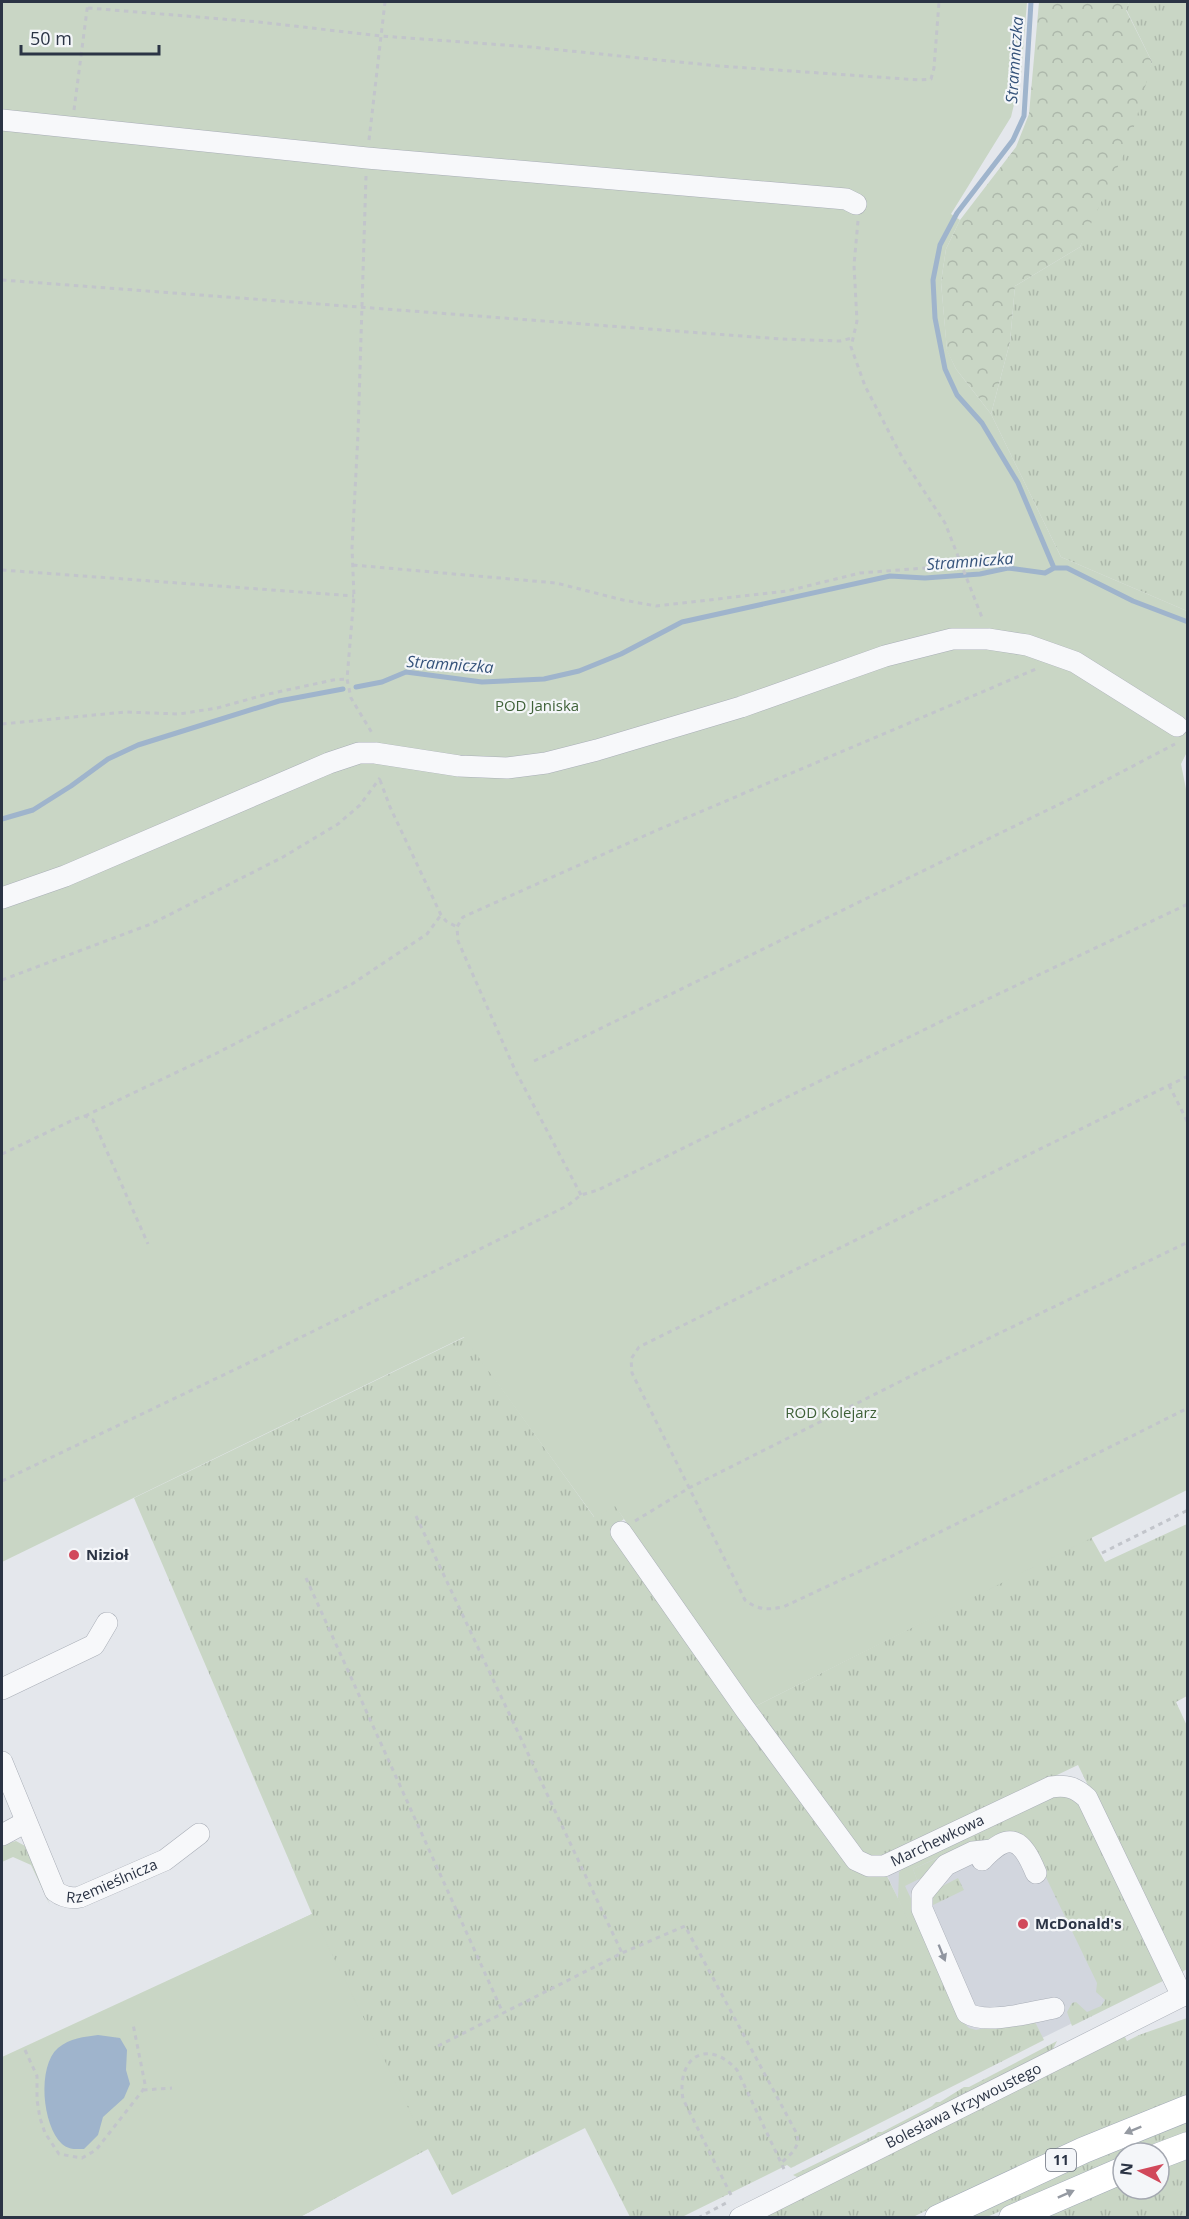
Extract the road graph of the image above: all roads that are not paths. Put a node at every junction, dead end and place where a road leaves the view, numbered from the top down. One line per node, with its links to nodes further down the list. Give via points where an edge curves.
1 (2, 120): 2 (street, via 367,158 846,199)
2 (856, 204)
3 (1177, 726): 4 (street, via 1075,662 1027,645 952,639 885,656 741,707 546,763 507,768 459,766 359,753 65,876)
4 (2, 898)
5 (621, 1532): 13 (street, Marchewkowa, via 856,1860 869,1866 884,1866 1051,1787 1065,1785 1078,1790 1086,1798)
6 (107, 1623): 7 (street, via 94,1645)
7 (2, 1689)
8 (2, 1762): 9 (street, Rzemieślnicza)
9 (26, 1822): 10 (street, Rzemieślnicza, via 55,1892 74,1899 165,1860); 11 (street)
10 (199, 1834)
11 (2, 1835)
12 (1036, 1873): 14 (street, one-way to 14, via 1025,1848 1019,1844 1010,1842 992,1850 973,1852 946,1865 922,1894 922,1909 967,2013 995,2017)
13 (1185, 1995): 19 (street, Bolesława Krzywoustego)
14 (1054, 2008)
15 (1188, 2108): 20 (main road, 11, one-way to 20, via 1084,2150)
16 (1188, 2145): 17 (main road)
17 (1171, 2151)
18 (1111, 2175): 21 (main road, 11, one-way to 18)
19 (740, 2217)
20 (938, 2217)
21 (1012, 2217)

